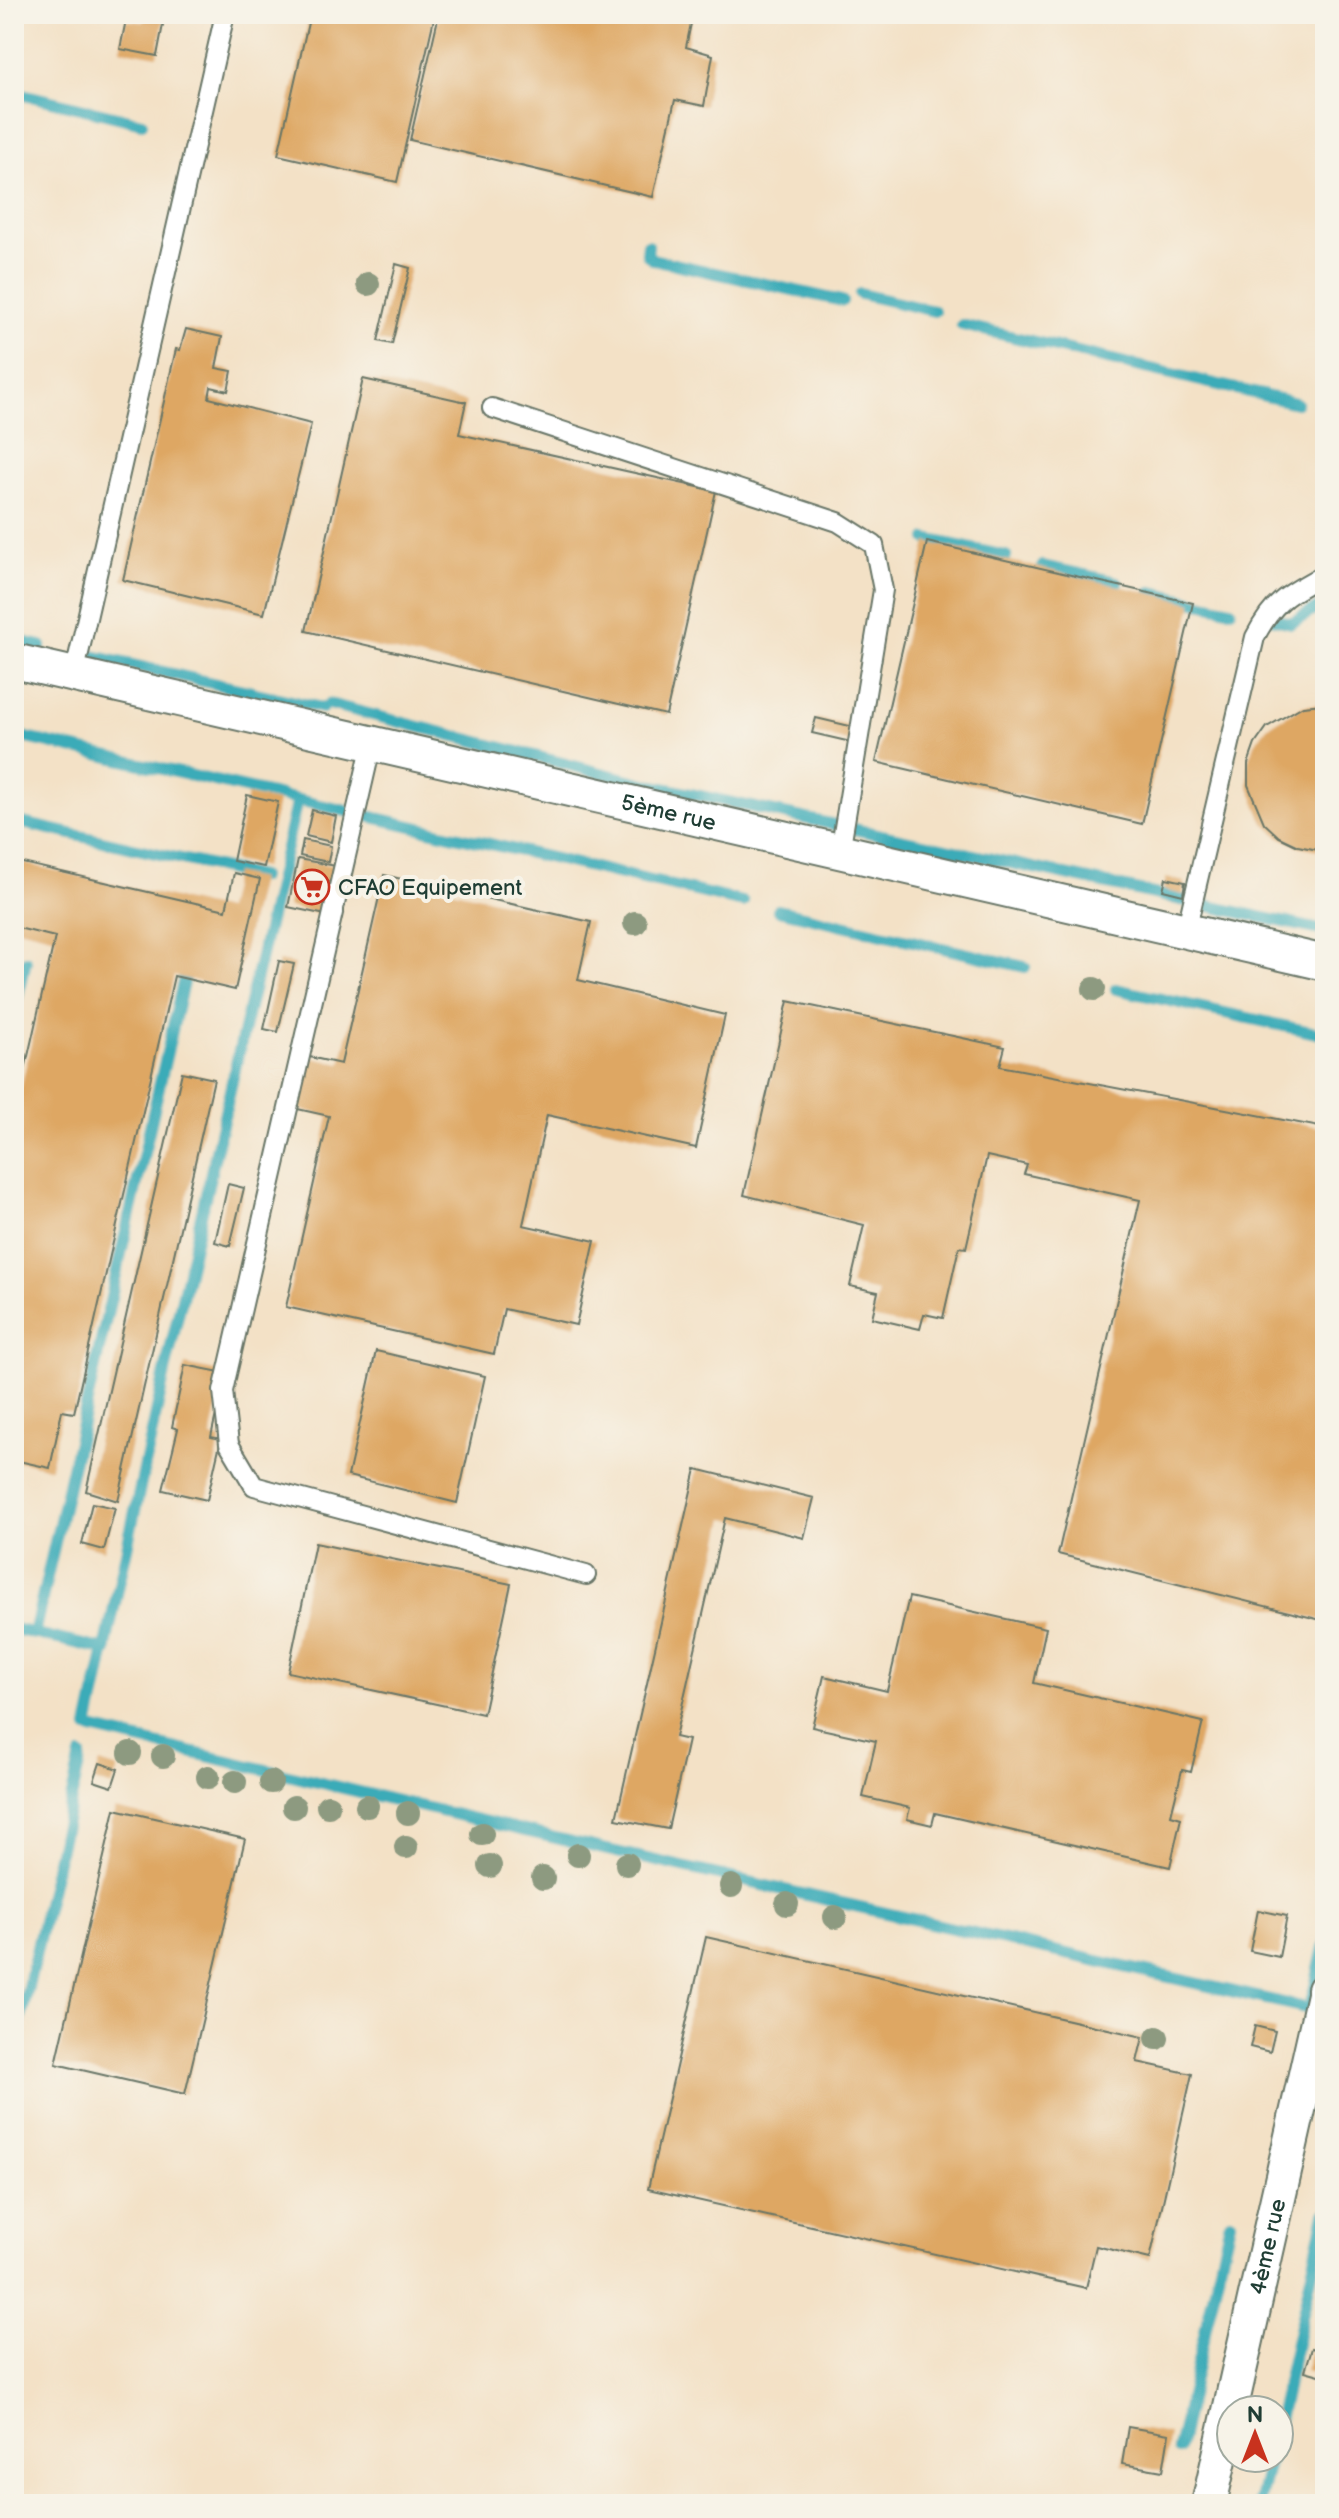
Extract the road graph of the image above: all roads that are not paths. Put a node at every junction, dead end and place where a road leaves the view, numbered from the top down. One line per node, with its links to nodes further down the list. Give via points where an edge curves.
1 (225, 14): 5 (lane)
2 (492, 408): 7 (lane, via 838,522 874,545 883,590)
3 (1325, 574): 8 (lane, via 1282,597 1255,637)
4 (14, 661): 5 (street, 5ème rue)
5 (74, 675): 6 (street, 5ème rue)
6 (372, 743): 7 (street, 5ème rue); 10 (lane, via 223,1391 229,1444 254,1486)
7 (840, 852): 8 (street, 5ème rue)
8 (1186, 931): 9 (street, 5ème rue)
9 (1325, 963)
10 (586, 1575)
11 (1325, 1990): 12 (street, 4ème rue)
12 (1209, 2504)

